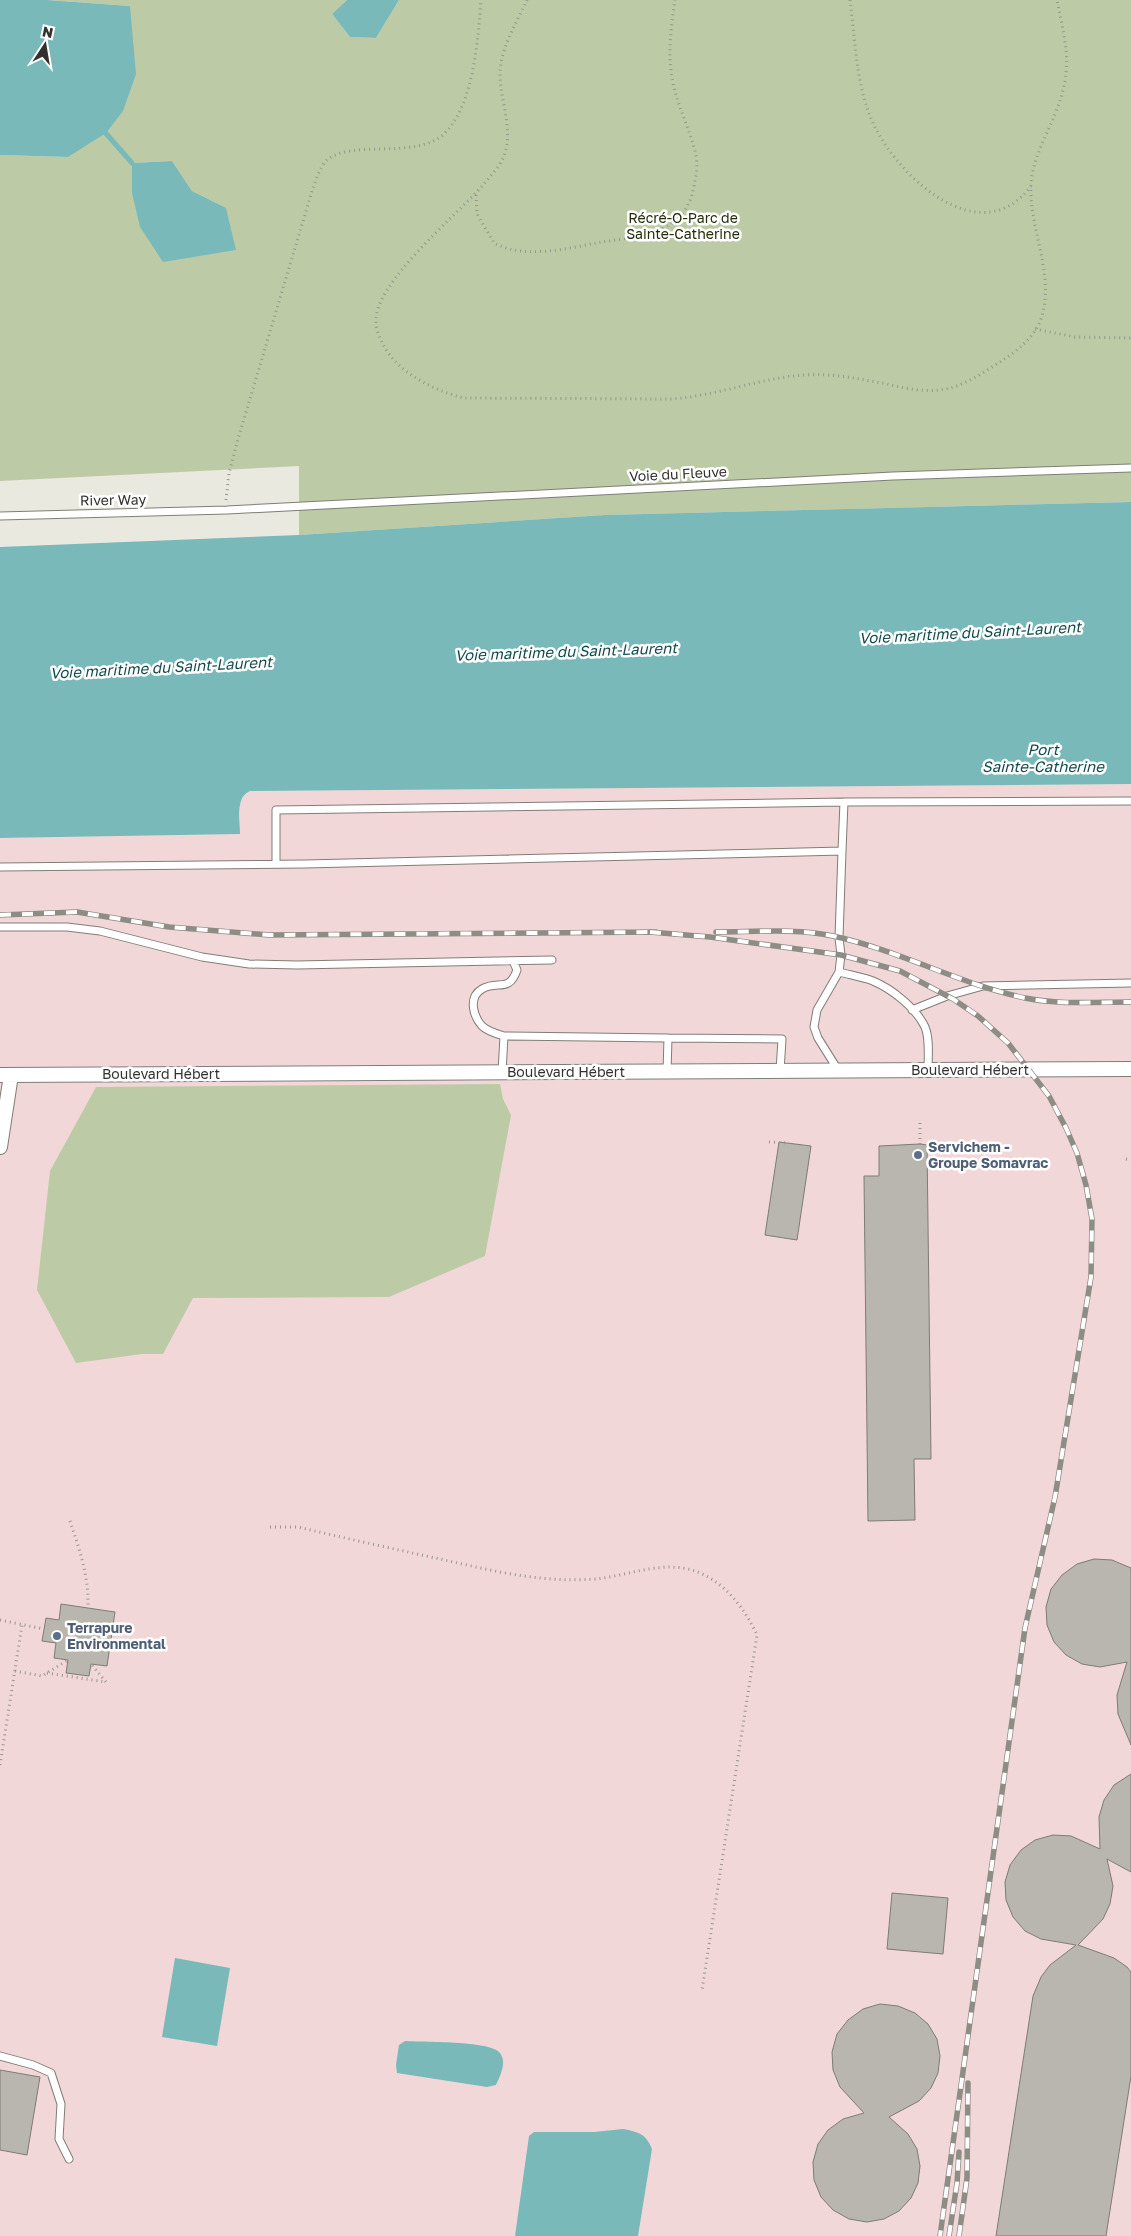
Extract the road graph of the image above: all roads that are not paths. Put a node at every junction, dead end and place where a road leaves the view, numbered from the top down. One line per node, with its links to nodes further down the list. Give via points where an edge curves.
1 (1131, 468): 2 (lane, Voie du Fleuve, via 873,477)
2 (227, 510): 3 (lane, River Way)
3 (0, 516)
4 (1131, 801): 5 (lane)
5 (844, 802): 6 (lane); 7 (lane, via 276,810)
6 (842, 851): 7 (lane); 12 (lane)
7 (276, 864): 8 (lane)
8 (0, 867)
9 (0, 927): 10 (lane, via 92,930 202,957 249,964)
10 (513, 960): 11 (lane); 15 (lane, via 517,970 514,979 507,984 483,988 473,1003 474,1014 483,1028)
11 (552, 960)
12 (839, 972): 14 (lane, via 873,981 892,992); 18 (lane, via 817,1010 814,1026)
13 (1131, 983): 14 (lane, via 983,986)
14 (912, 1010): 19 (lane, via 925,1027)
15 (504, 1036): 16 (lane); 21 (lane)
16 (668, 1038): 20 (lane, via 782,1039); 22 (lane)
17 (1131, 1069): 19 (street, Boulevard Hébert)
18 (838, 1070): 19 (street, Boulevard Hébert); 20 (street, Boulevard Hébert)
19 (928, 1070)
20 (780, 1071): 22 (street, Boulevard Hébert)
21 (502, 1072): 22 (street, Boulevard Hébert); 23 (street, Boulevard Hébert)
22 (667, 1072)
23 (5, 1075): 24 (street)
24 (0, 1147)
25 (0, 2056): 26 (lane, via 46,2069 51,2074 61,2104 59,2139)
26 (69, 2159)

